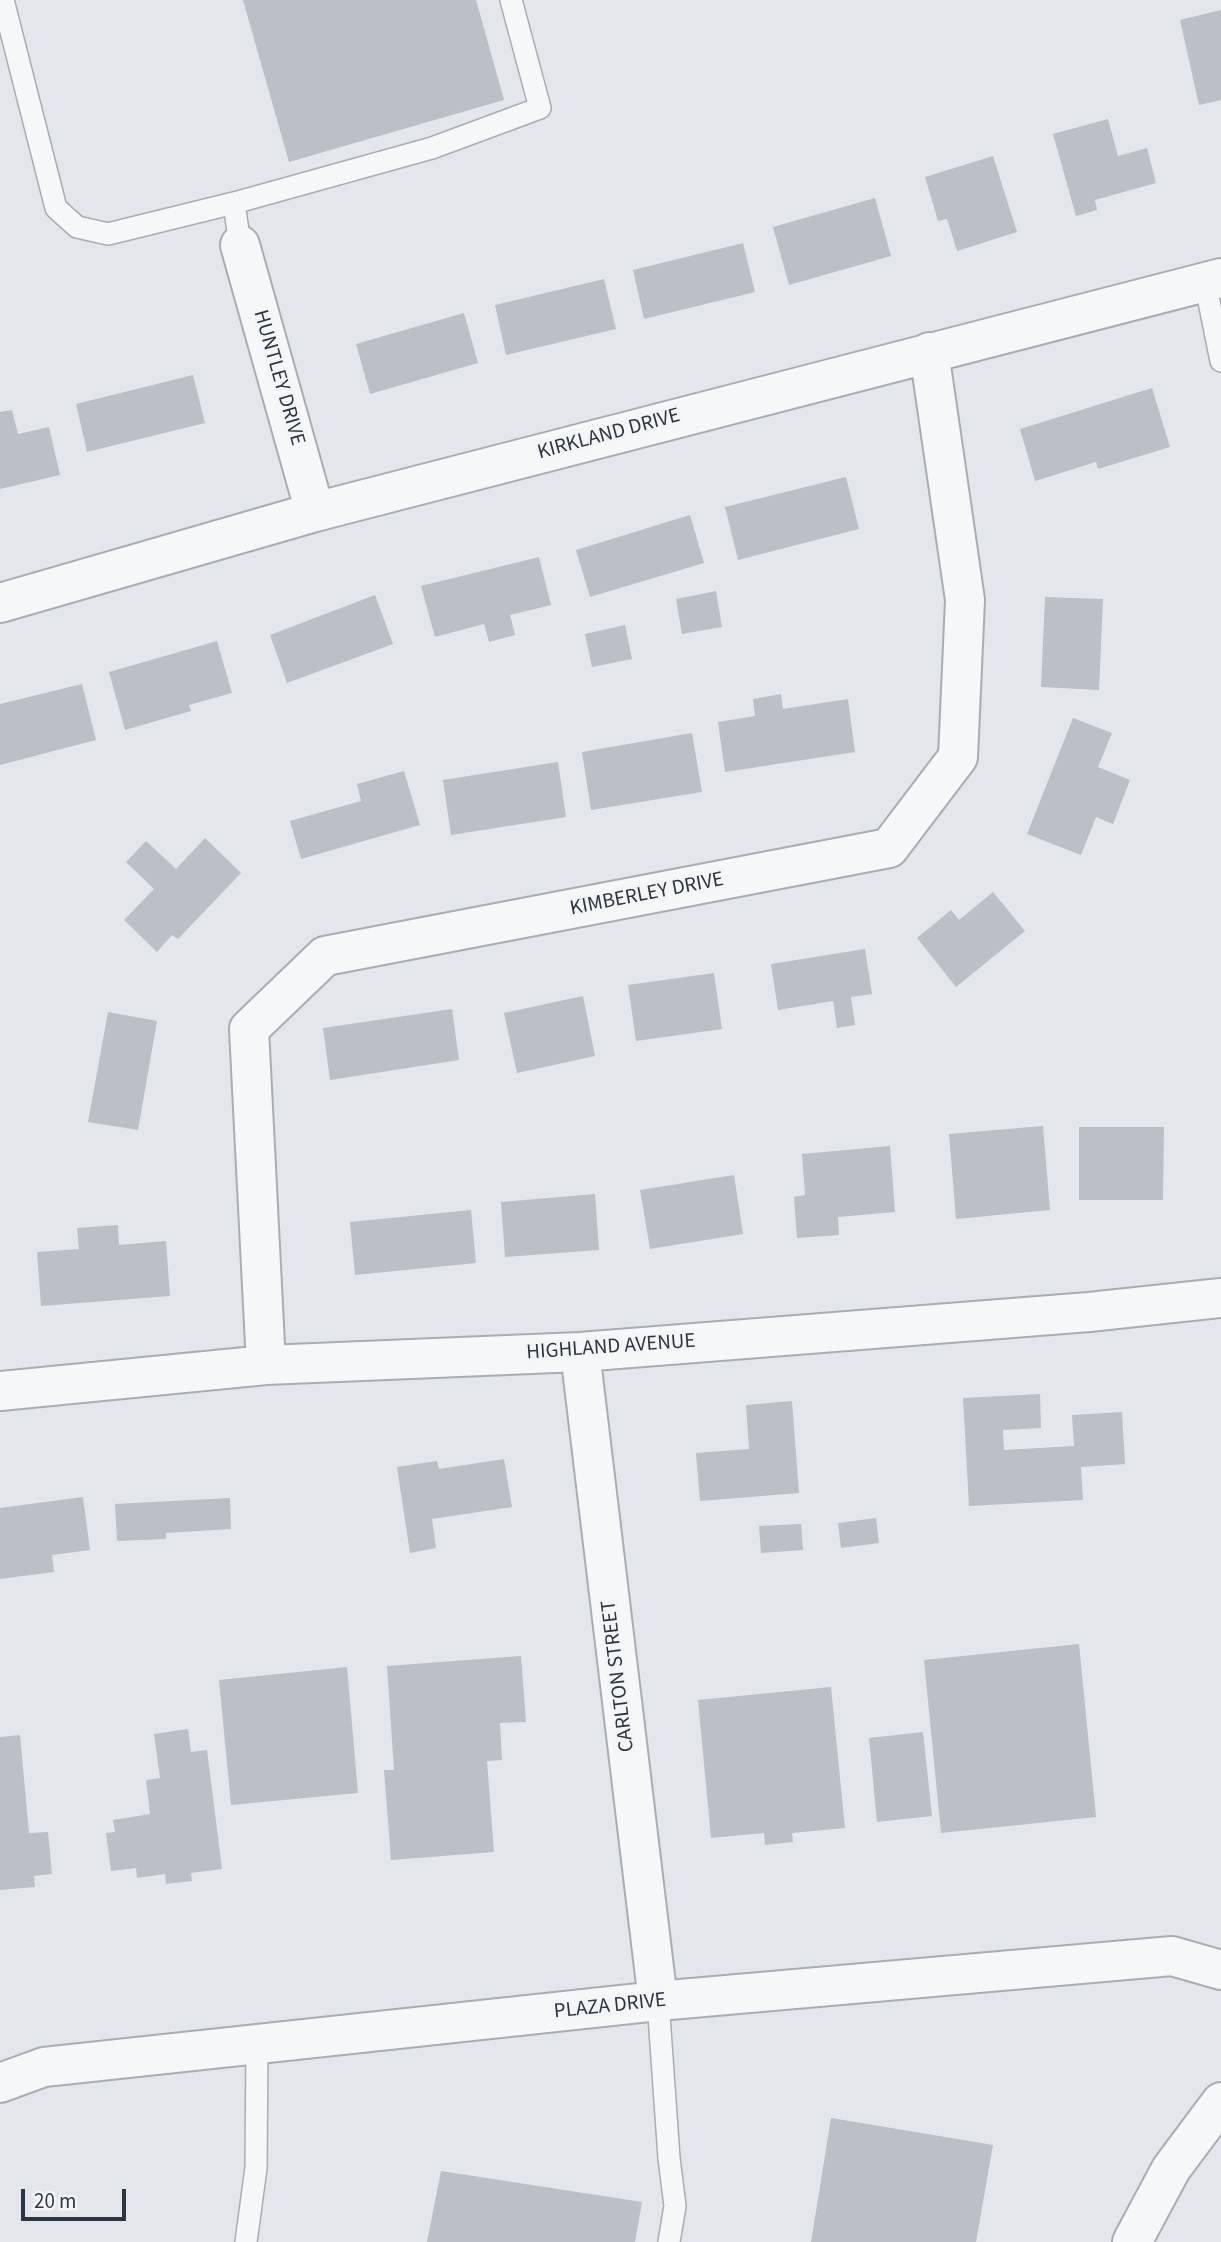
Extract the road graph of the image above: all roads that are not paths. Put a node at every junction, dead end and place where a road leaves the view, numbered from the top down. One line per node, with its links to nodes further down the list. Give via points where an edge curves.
1 (3, 0): 3 (lane, via 56,208 77,227 108,234)
2 (510, 0): 3 (lane, via 540,108 432,148)
3 (234, 203): 4 (lane)
4 (240, 245): 8 (street, HUNTLEY DRIVE)
5 (1213, 280): 6 (street, KIRKLAND DRIVE); 7 (lane)
6 (929, 352): 8 (street, KIRKLAND DRIVE); 12 (street, KIMBERLEY DRIVE, via 965,600 958,757 889,848 325,956 249,1029)
7 (1221, 361)
8 (315, 512): 9 (street, KIRKLAND DRIVE)
9 (0, 603)
10 (1221, 1298): 11 (street, HIGHLAND AVENUE)
11 (580, 1352): 12 (street, HIGHLAND AVENUE); 15 (street, CARLTON STREET)
12 (266, 1365): 13 (street, HIGHLAND AVENUE)
13 (0, 1391)
14 (1221, 1970): 15 (street, PLAZA DRIVE, via 1171,1956)
15 (658, 2001): 16 (street, PLAZA DRIVE); 20 (lane, via 675,2206)
16 (257, 2045): 17 (street, PLAZA DRIVE, via 44,2067); 19 (lane, via 256,2168)
17 (0, 2083)
18 (1221, 2102): 21 (street, via 1171,2169)
19 (246, 2242)
20 (669, 2242)
21 (1132, 2242)

